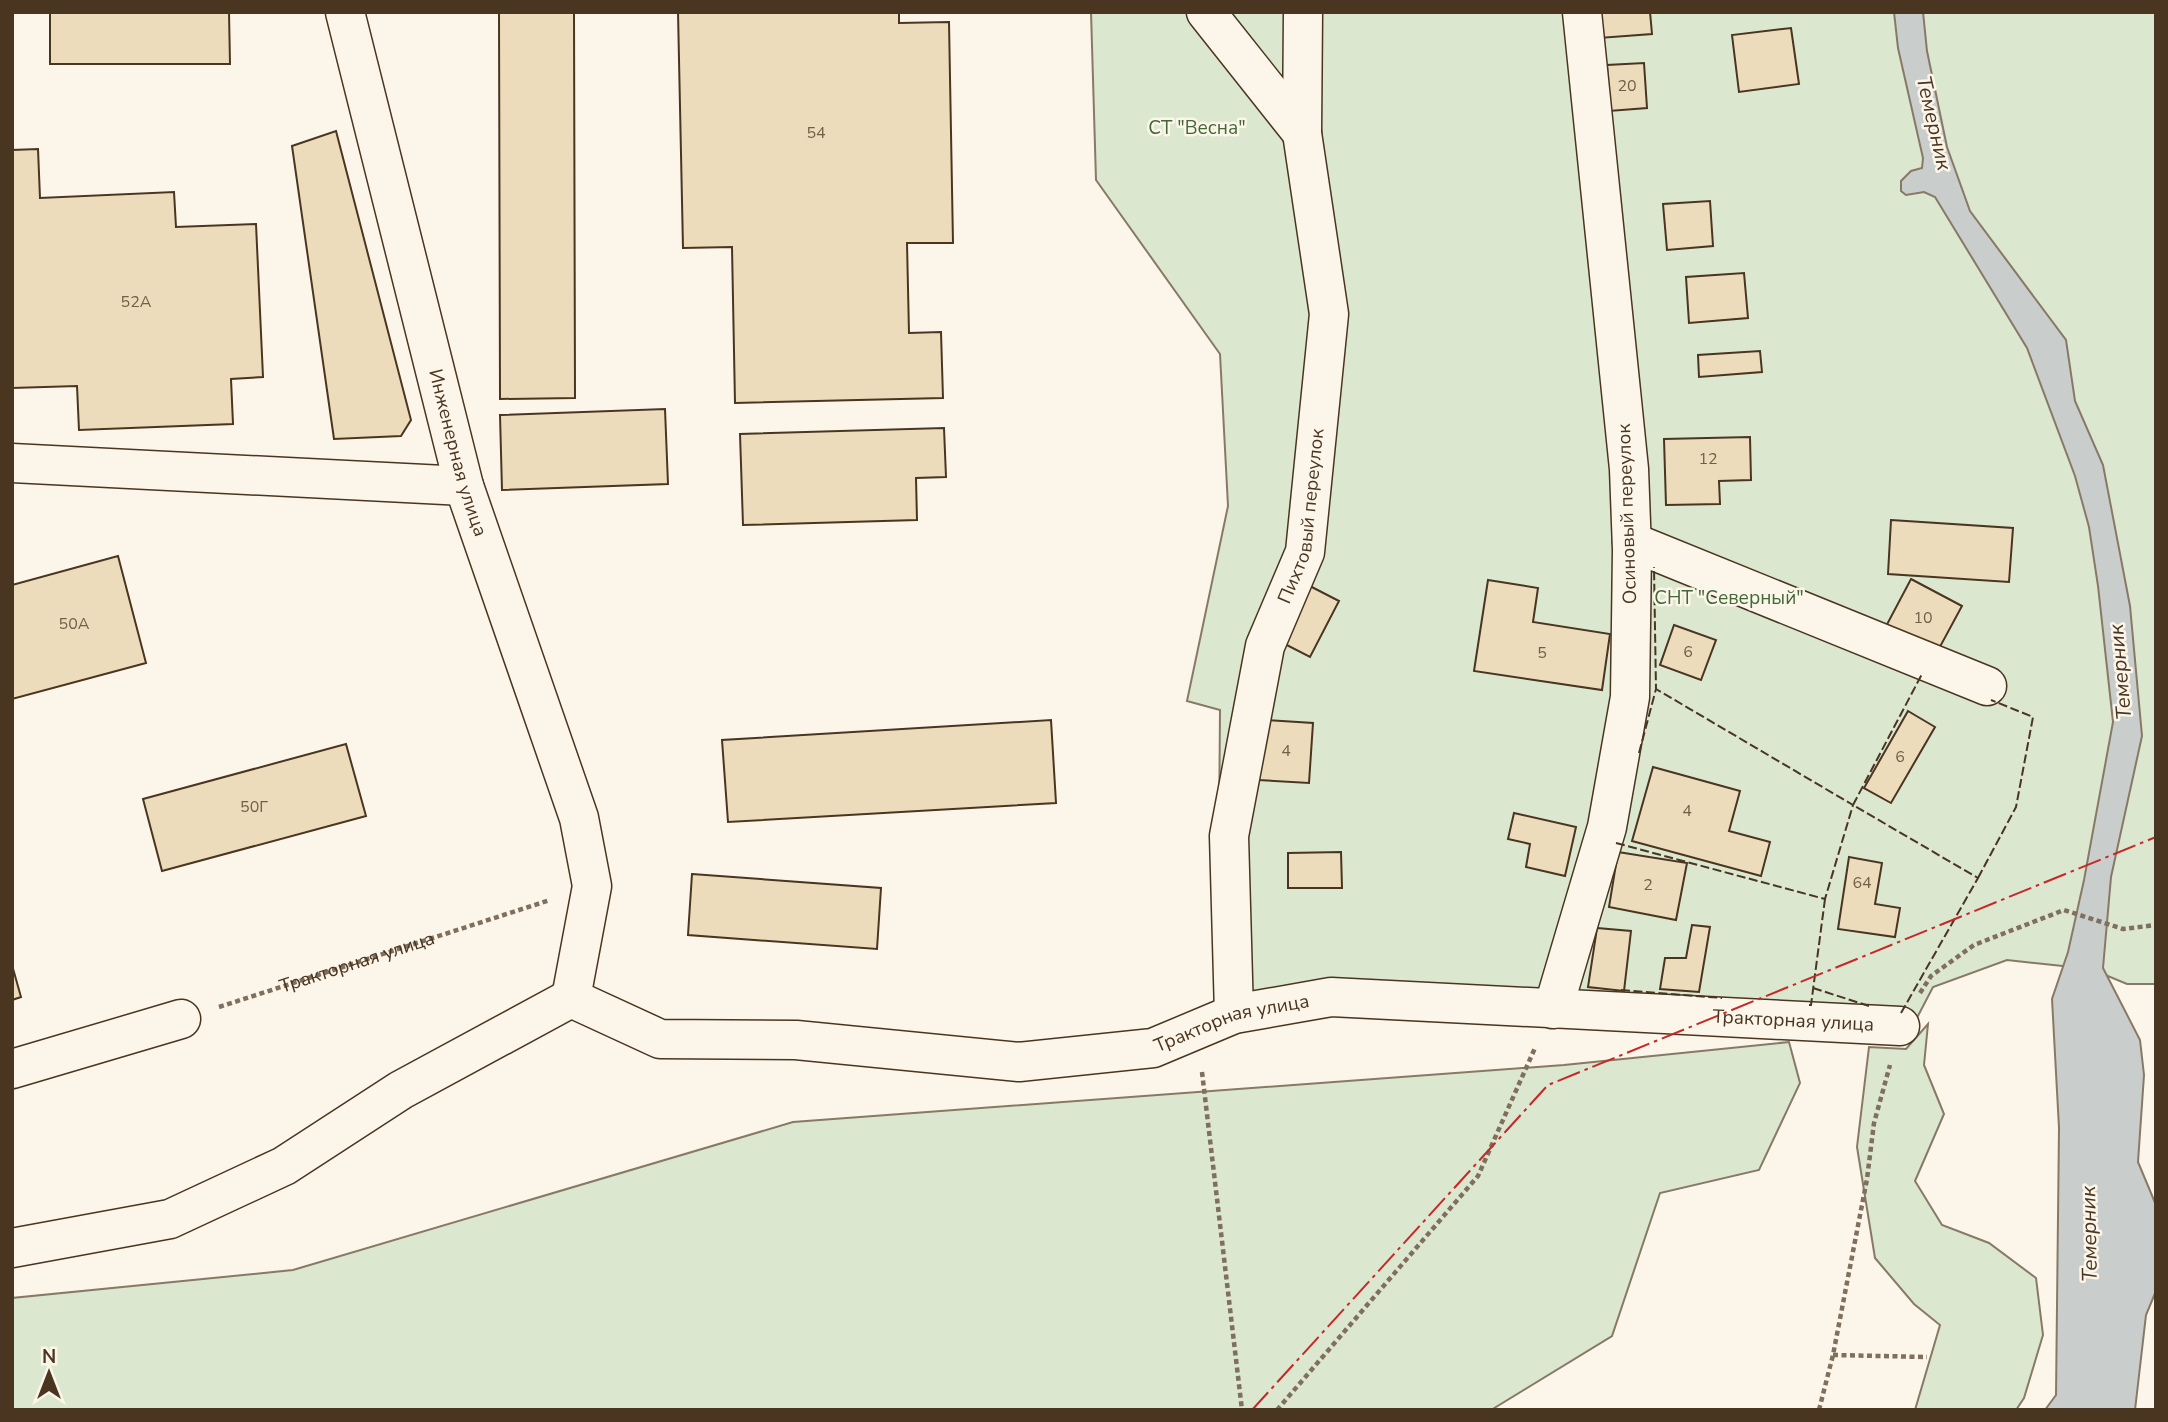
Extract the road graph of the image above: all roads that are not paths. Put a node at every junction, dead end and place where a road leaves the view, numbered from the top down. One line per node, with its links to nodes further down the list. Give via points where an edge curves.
1 (345, 12): 7 (street, Инженерная улица)
2 (1206, 12): 5 (street)
3 (1303, 12): 5 (street, Пихтовый переулок)
4 (1583, 12): 8 (street, Осиновый переулок, via 1629,469)
5 (1302, 133): 12 (street, Пихтовый переулок, via 1329,314 1305,552 1265,646 1229,836)
6 (12, 463): 7 (street)
7 (464, 486): 10 (street, Инженерная улица, via 579,818 592,886)
8 (1632, 542): 9 (street); 11 (street, Осиновый переулок, via 1630,696 1607,827)
9 (1987, 686)
10 (572, 998): 12 (street, Тракторная улица, via 660,1039 796,1040 1019,1062 1153,1048); 16 (street, via 401,1090 284,1166 170,1219)
11 (1553, 1009): 12 (street, Тракторная улица, via 1331,997); 14 (street, Тракторная улица)
12 (1234, 1014)
13 (181, 1019): 15 (street)
14 (1900, 1026)
15 (12, 1069)
16 (12, 1248)

